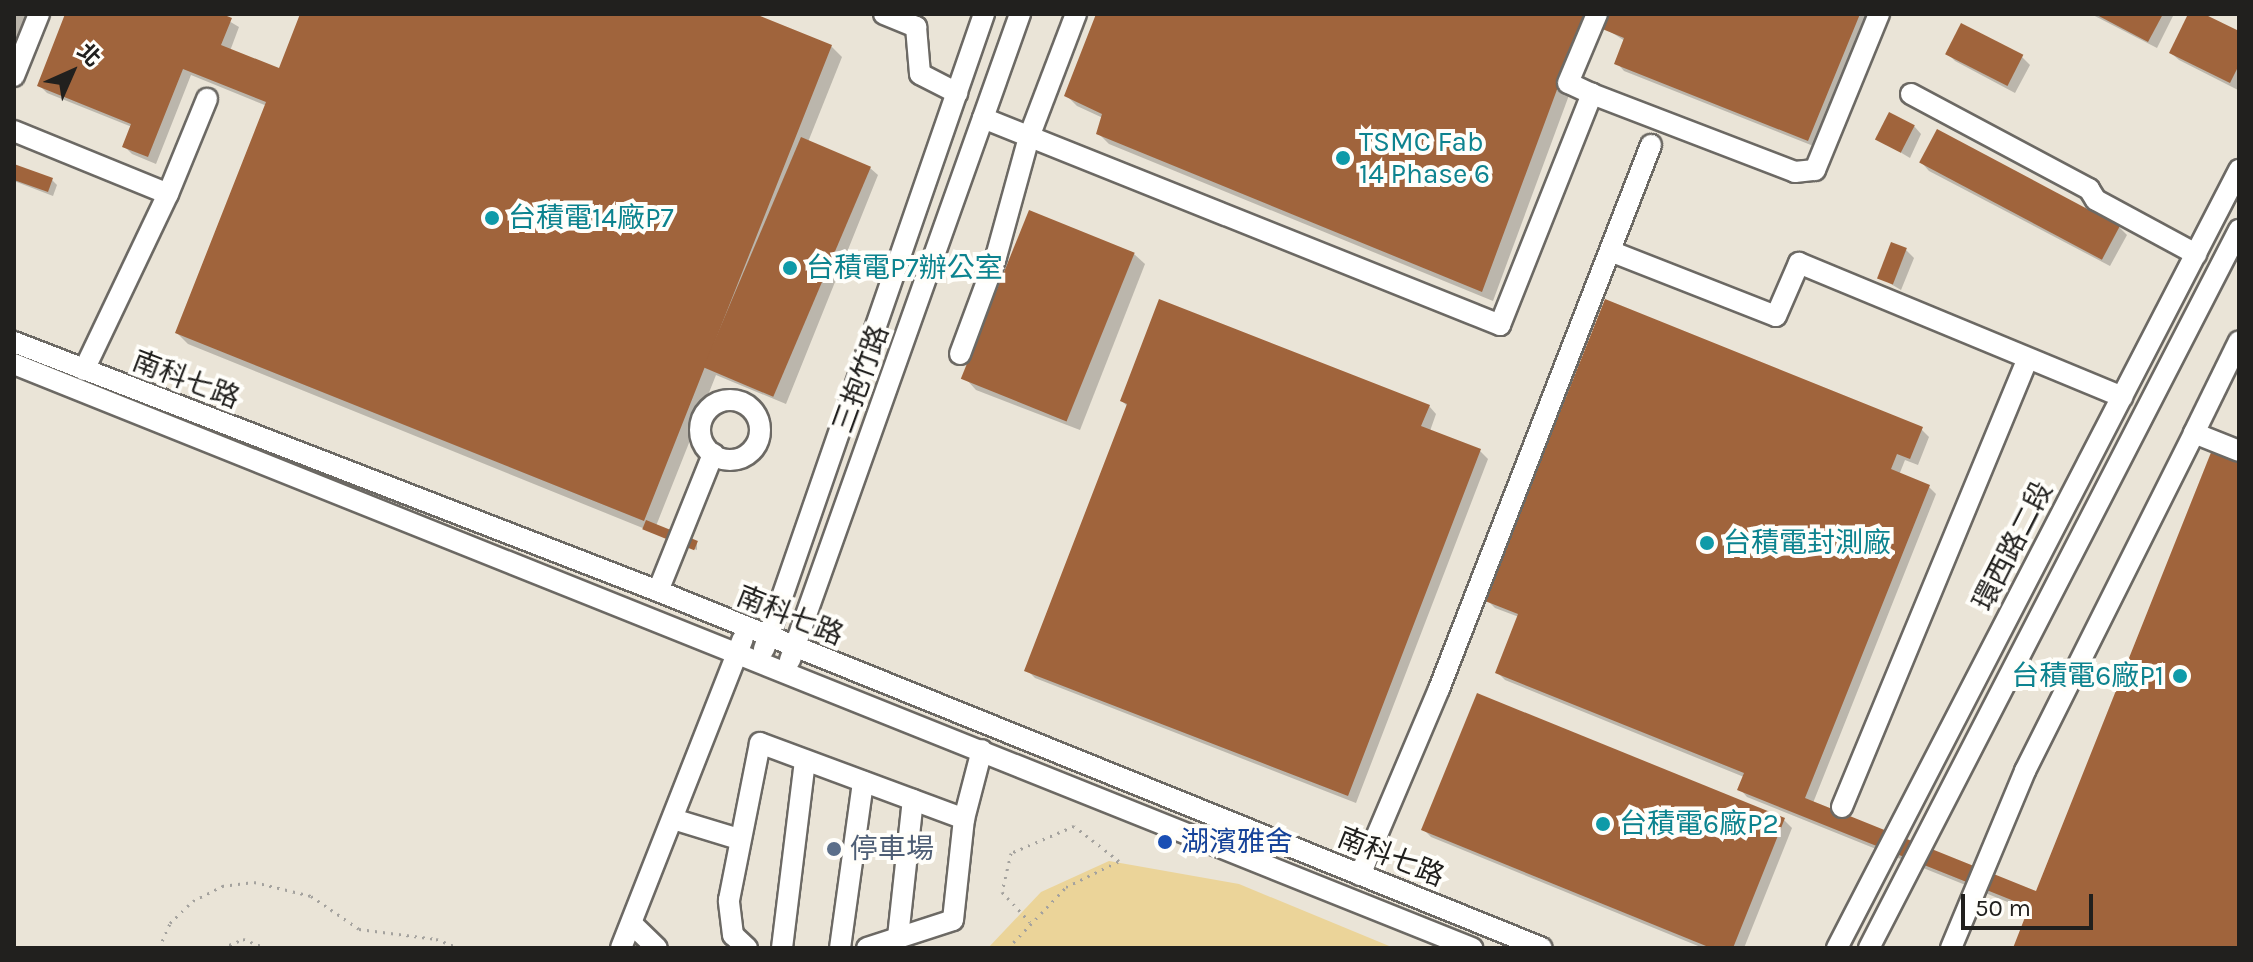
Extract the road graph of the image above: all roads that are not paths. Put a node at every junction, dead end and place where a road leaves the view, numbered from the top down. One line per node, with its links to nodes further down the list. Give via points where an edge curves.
1 (39, 14): 8 (street)
2 (884, 14): 9 (street, via 916,27 920,74)
3 (984, 14): 9 (street, 三抱竹路)
4 (1020, 14): 13 (street, 三抱竹路)
5 (1076, 14): 15 (street)
6 (1597, 14): 10 (street, via 1568,83)
7 (1879, 14): 10 (street, via 1815,170 1795,172)
8 (14, 76)
9 (957, 93): 34 (street, 三抱竹路)
10 (1592, 94): 15 (street, via 1500,325)
11 (1911, 94): 21 (street, via 2089,189 2096,200)
12 (207, 99): 18 (street)
13 (983, 118): 15 (street); 35 (street, 三抱竹路)
14 (14, 131): 18 (street)
15 (1029, 137): 24 (street, via 996,257)
16 (1651, 145): 20 (street)
17 (2239, 170): 21 (street, 環西路二段)
18 (168, 194): 27 (street)
19 (2239, 230): 61 (street, 環西路二段)
20 (1610, 251): 25 (street, via 1776,316 1799,263); 48 (street, via 1439,689)
21 (2196, 254): 28 (street, 環西路二段)
22 (2239, 341): 29 (street)
23 (14, 342): 27 (street, 南科七路)
24 (960, 354)
25 (2027, 361): 28 (street); 43 (street)
26 (14, 364): 36 (street, 南科七路)
27 (84, 370): 32 (street, 南科七路)
28 (2122, 397): 60 (street, 環西路二段)
29 (2194, 433): 30 (street); 62 (street, via 2025,771)
30 (2239, 451)
31 (713, 454): 32 (street)
32 (658, 591): 33 (street, 南科七路)
33 (747, 629): 34 (street, 南科七路); 36 (street)
34 (768, 638): 35 (street, 南科七路); 37 (street, 三抱竹路)
35 (795, 648): 38 (street, 三抱竹路); 47 (street, 南科七路)
36 (737, 652): 37 (street, 南科七路); 44 (street)
37 (759, 661): 38 (street, 南科七路)
38 (786, 671): 39 (street, 南科七路)
39 (982, 750): 45 (street); 49 (street, 南科七路)
40 (805, 761): 41 (street); 46 (street, via 760,743); 55 (street)
41 (863, 782): 42 (street); 56 (street)
42 (913, 800): 45 (street); 51 (street)
43 (1842, 807)
44 (673, 819): 46 (street); 50 (street)
45 (964, 819): 51 (street, via 953,920)
46 (739, 839): 54 (street, via 729,900 733,935)
47 (1310, 853): 48 (street, 南科七路); 49 (street)
48 (1360, 875): 59 (street, 南科七路)
49 (1301, 877): 58 (street, 南科七路)
50 (633, 925): 52 (street); 53 (street)
51 (898, 937): 57 (street)
52 (621, 948)
53 (657, 948)
54 (747, 948)
55 (782, 948)
56 (840, 948)
57 (867, 948)
58 (1472, 948)
59 (1542, 948)
60 (1837, 948)
61 (1869, 948)
62 (1951, 948)

